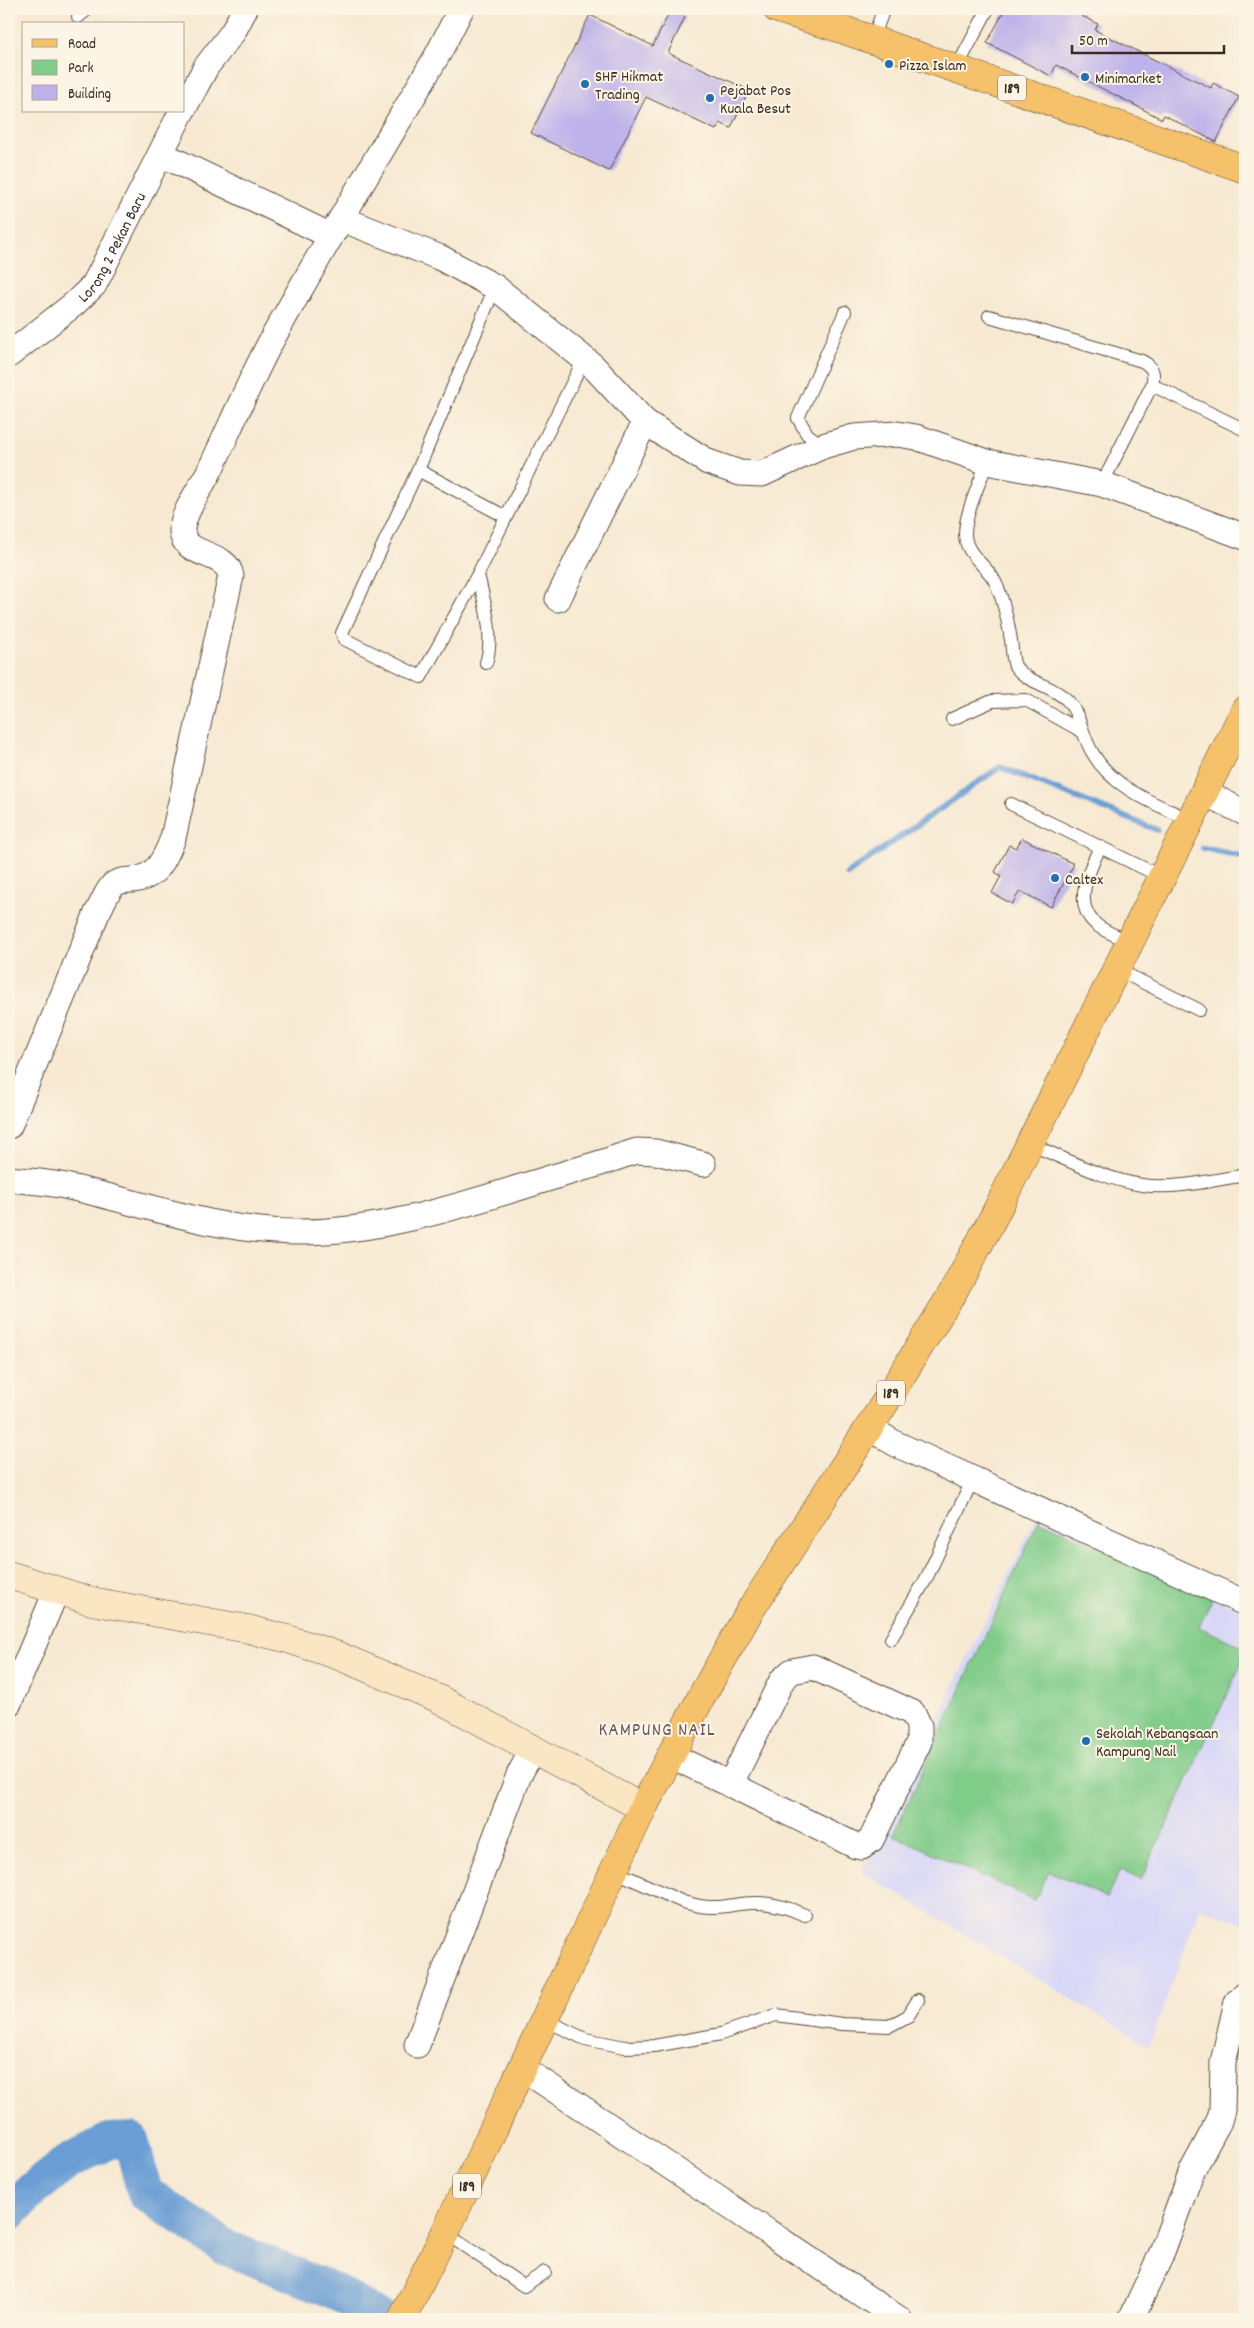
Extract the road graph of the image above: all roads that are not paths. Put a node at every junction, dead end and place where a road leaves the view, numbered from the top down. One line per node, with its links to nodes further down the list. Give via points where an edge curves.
1 (245, 9): 8 (street, Lorong 2 Pekan Baru, via 233,32 206,67)
2 (461, 9): 12 (street)
3 (777, 9): 6 (main road, 189, via 833,21)
4 (884, 9): 6 (lane)
5 (988, 9): 7 (lane)
6 (872, 40): 7 (main road, 189)
7 (956, 69): 11 (main road, 189)
8 (185, 106)
9 (182, 112): 10 (street, Lorong 2 Pekan Baru)
10 (161, 154): 12 (street); 16 (street, Lorong 2 Pekan Baru, via 94,285)
11 (1245, 169)
12 (336, 228): 13 (street, via 441,258); 42 (street, via 269,344 182,528 186,542 225,563 231,576 173,838 155,872 142,879 114,884 110,890 93,922)
13 (495, 287): 17 (street); 23 (lane)
14 (845, 312): 21 (lane, via 798,418 806,434)
15 (989, 316): 18 (lane, via 1142,361 1153,369)
16 (9, 355)
17 (584, 359): 19 (street); 25 (lane)
18 (1152, 385): 20 (lane); 24 (lane)
19 (645, 422): 21 (street, via 708,462 740,473 762,474); 28 (street)
20 (1245, 430)
21 (823, 446): 22 (street, via 854,437 897,434 916,437)
22 (987, 462): 24 (street); 32 (lane, via 967,520 965,540 993,578 1007,621 1015,665 1030,679 1050,687 1068,701)
23 (418, 470): 25 (lane); 27 (lane, via 342,637 422,677)
24 (1102, 484): 26 (street)
25 (506, 517): 27 (lane)
26 (1245, 537)
27 (478, 574): 29 (lane, via 489,629 490,652)
28 (558, 599)
29 (486, 663)
30 (1245, 710): 33 (main road, 189)
31 (952, 718): 32 (lane, via 992,701 1026,700)
32 (1084, 732): 36 (lane, via 1092,752 1105,770 1128,789)
33 (1203, 792): 35 (street); 36 (main road, 189)
34 (1011, 804): 37 (lane)
35 (1245, 813)
36 (1190, 820): 38 (main road, 189)
37 (1100, 847): 38 (lane); 39 (lane, via 1083,892 1086,911 1100,928)
38 (1162, 877): 39 (main road, 189)
39 (1130, 942): 40 (main road, 189)
40 (1116, 969): 41 (lane); 43 (main road, 189)
41 (1199, 1010)
42 (9, 1126)
43 (1030, 1144): 45 (lane, via 1117,1180 1144,1186 1197,1183); 47 (main road, 189, via 953,1292)
44 (703, 1164): 46 (street, via 656,1152 637,1151 396,1221 299,1232 221,1225 64,1186)
45 (1245, 1175)
46 (9, 1179)
47 (869, 1428): 48 (street, via 896,1444); 55 (main road, 189, via 751,1609)
48 (974, 1479): 51 (street); 52 (lane, via 926,1578)
49 (9, 1575): 50 (street)
50 (56, 1592): 53 (street); 54 (street, via 288,1639 339,1656 437,1698)
51 (1245, 1604)
52 (891, 1639)
53 (9, 1702)
54 (533, 1749): 57 (street); 63 (street, via 519,1775)
55 (670, 1755): 56 (street); 57 (main road, 189)
56 (730, 1785): 56 (street, via 862,1847 871,1840 919,1742 919,1726 912,1713 820,1669 799,1668 782,1680)
57 (643, 1808): 58 (main road, 189)
58 (614, 1871): 59 (lane, via 695,1905 711,1908 766,1903); 62 (main road, 189)
59 (805, 1915)
60 (1245, 1996): 69 (street, via 1237,2002 1225,2052 1220,2121 1191,2173 1160,2257)
61 (918, 2000): 62 (lane, via 908,2016 889,2026 842,2024 776,2015 721,2034 654,2046 626,2047 585,2039)
62 (545, 2020): 64 (main road, 189)
63 (417, 2045)
64 (522, 2068): 65 (main road, 189); 68 (street)
65 (445, 2233): 66 (lane, via 524,2286); 67 (main road, 189)
66 (545, 2272)
67 (406, 2311)
68 (899, 2319)
69 (1132, 2319)

